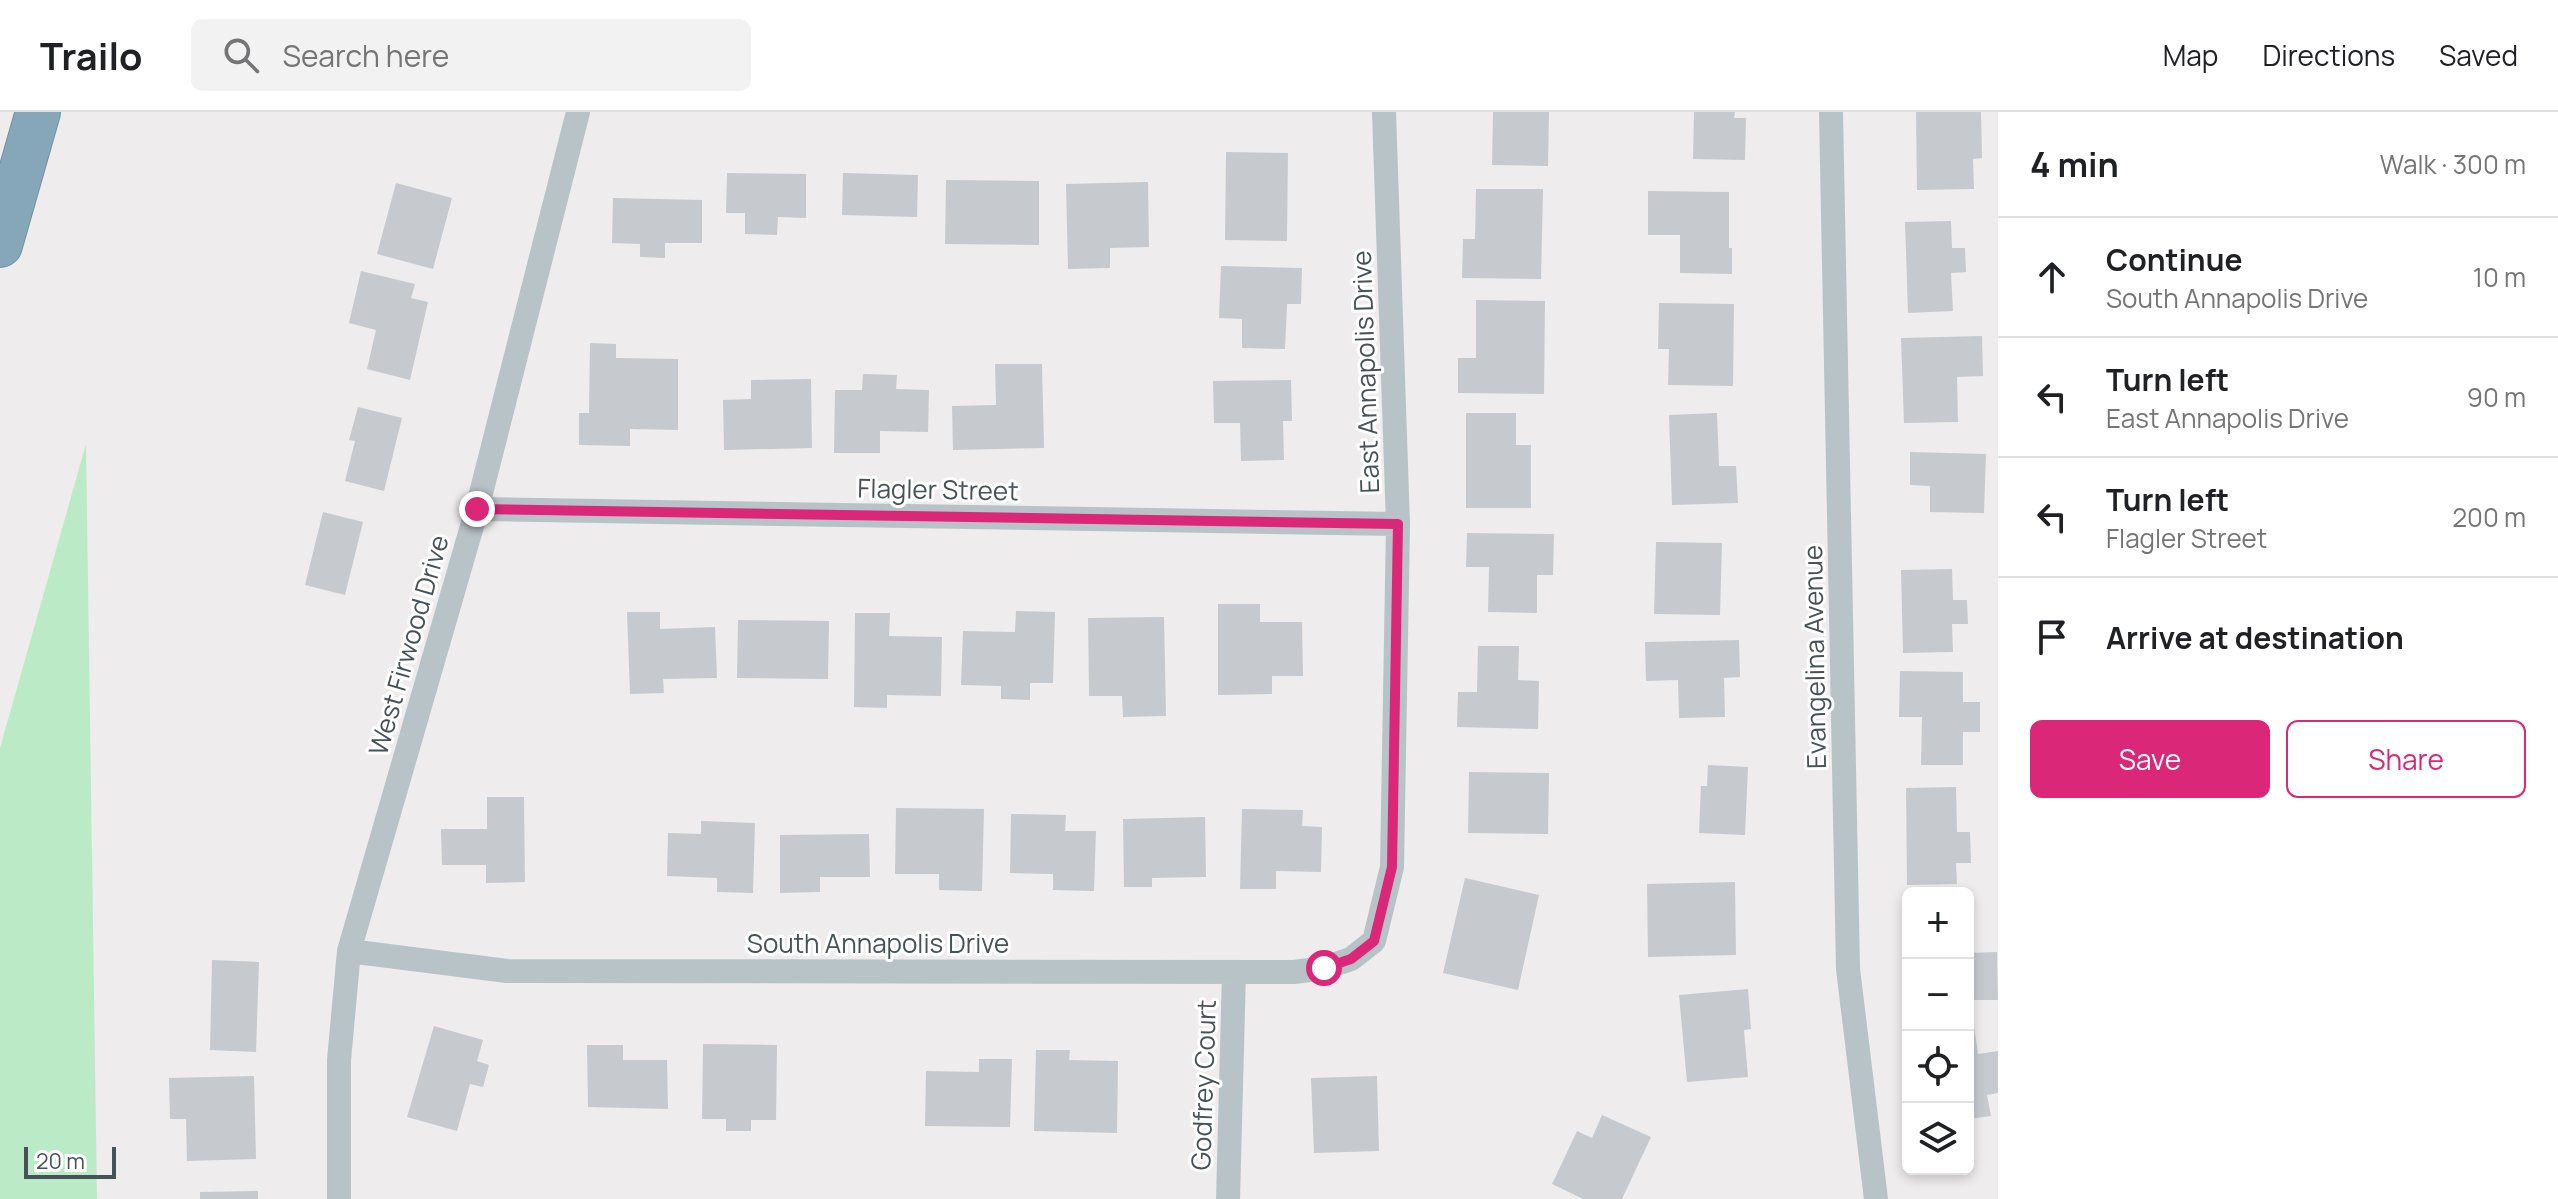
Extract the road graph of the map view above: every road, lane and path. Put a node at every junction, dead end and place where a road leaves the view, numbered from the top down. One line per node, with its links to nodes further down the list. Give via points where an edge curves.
1 (38, 112): 5 (highway)
2 (578, 112): 6 (street, West Firwood Drive)
3 (1384, 112): 7 (street, East Annapolis Drive)
4 (1831, 112): 13 (street, Evangelina Avenue, via 1848,969)
5 (0, 245)
6 (477, 509): 7 (street, Flagler Street); 9 (street, West Firwood Drive)
7 (1398, 524): 8 (street, East Annapolis Drive, via 1392,867)
8 (1382, 916): 10 (street, South Annapolis Drive, via 1374,941 1351,959 1294,972)
9 (349, 951): 10 (street, South Annapolis Drive, via 507,971); 11 (street, West Firwood Drive, via 339,1060)
10 (1234, 972): 12 (street, Godfrey Court)
11 (339, 1199)
12 (1228, 1199)
13 (1876, 1199)

